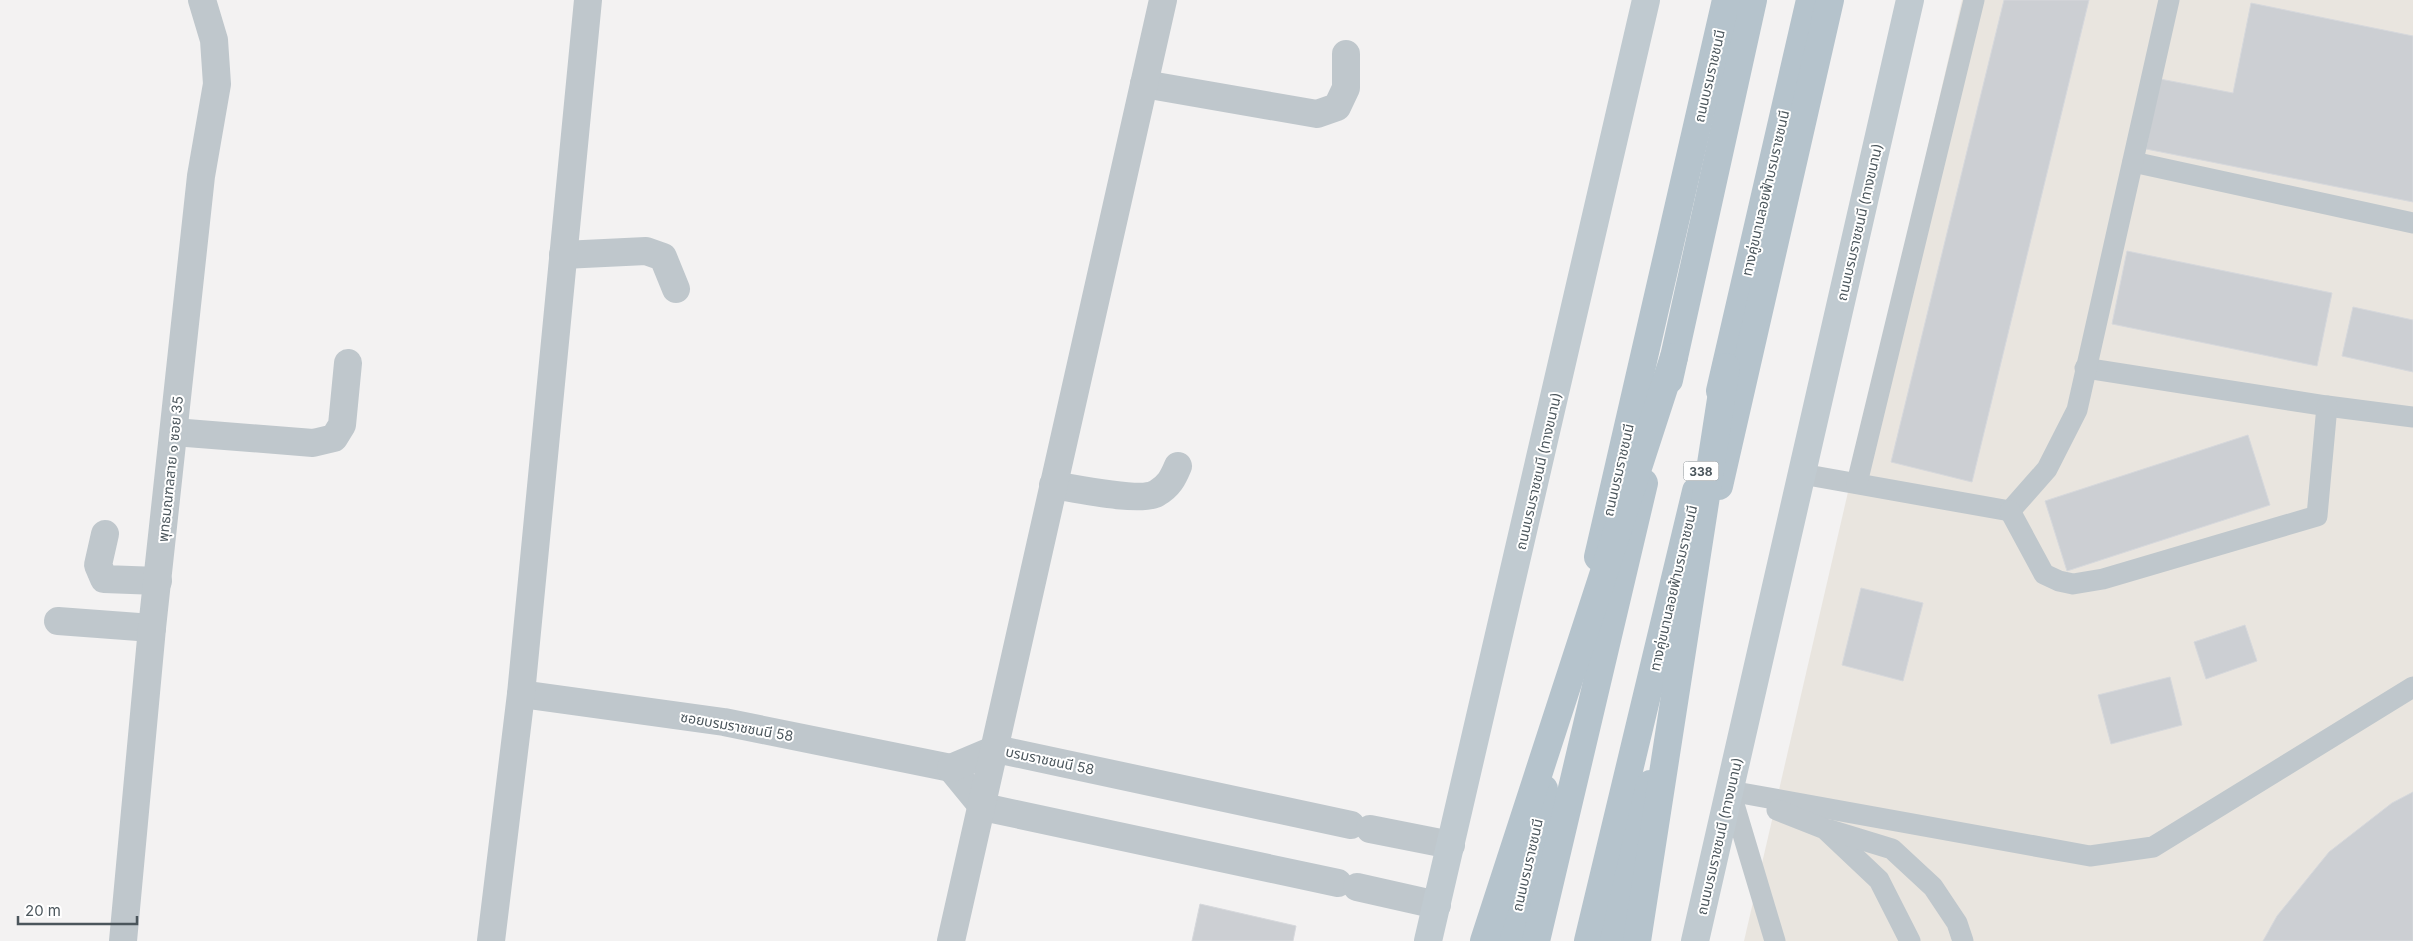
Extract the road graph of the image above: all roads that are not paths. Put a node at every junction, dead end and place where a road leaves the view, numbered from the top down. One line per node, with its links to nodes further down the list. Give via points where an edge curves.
1 (202, 0): 24 (street, พุทธมณฑลสาย ๑ ซอย 35, via 214,40 217,84 201,176)
2 (588, 0): 16 (street)
3 (1163, 0): 13 (street)
4 (1646, 0): 41 (main road, ถนนบรมราชชนนี (ทางขนาน))
5 (1726, 0): 48 (main road, ถนนบรมราชชนนี)
6 (1753, 0): 18 (main road)
7 (1810, 0): 20 (main road, ทางคู่ขนานลอยฟ้าบรมราชชนนี / 338)
8 (1830, 0): 51 (main road, 338)
9 (1910, 0): 26 (main road, ถนนบรมราชชนนี (ทางขนาน))
10 (1974, 0): 27 (lane)
11 (2169, 0): 14 (lane)
12 (1346, 54): 13 (street, via 1346,88 1336,107 1317,114)
13 (1144, 84): 28 (street)
14 (2132, 162): 15 (lane); 21 (lane)
15 (2413, 223)
16 (563, 255): 17 (street, via 646,251 663,258); 35 (street)
17 (676, 290)
18 (1674, 357): 47 (main road, bridge); 49 (main road, bridge)
19 (348, 363): 24 (street, via 342,425 334,438 313,443)
20 (1726, 367): 50 (main road, ทางคู่ขนานลอยฟ้าบรมราชชนนี / 338, bridge); 52 (main road, bridge)
21 (2085, 368): 22 (lane); 29 (lane, via 2077,410 2047,469)
22 (2327, 406): 23 (lane); 29 (lane, via 2317,516 2103,579 2073,584 2044,574)
23 (2413, 417)
24 (174, 432): 31 (street, พุทธมณฑลสาย ๑ ซอย 35)
25 (1178, 466): 28 (street, via 1171,482 1156,495 1121,496)
26 (1802, 474): 27 (lane); 38 (main road, ถนนบรมราชชนนี (ทางขนาน))
27 (1857, 484): 29 (lane)
28 (1053, 486): 36 (street)
29 (2010, 511)
30 (105, 534): 31 (street, via 98,565 104,579)
31 (158, 581): 33 (street, พุทธมณฑลสาย ๑ ซอย 35)
32 (58, 621): 33 (street)
33 (152, 628): 43 (street, พุทธมณฑลสาย ๑ ซอย 35)
34 (2413, 687): 38 (lane, via 2153,847 2090,856)
35 (521, 694): 37 (street, ซอยบรมราชชนนี 58, via 724,722); 44 (street)
36 (996, 749): 37 (street, บรมราชชนนี 58); 39 (street); 41 (street, บรมราชชนนี 58)
37 (951, 768): 39 (street)
38 (1730, 791): 40 (lane); 53 (main road, ถนนบรมราชชนนี (ทางขนาน)); 54 (lane)
39 (983, 807): 42 (street); 45 (street)
40 (1825, 829): 55 (lane, via 1879,880); 56 (lane, via 1892,849 1933,887 1957,923)
41 (1451, 845): 42 (main road, ถนนบรมราชชนนี (ทางขนาน))
42 (1437, 905): 46 (main road, ถนนบรมราชชนนี (ทางขนาน))
43 (123, 941)
44 (491, 941)
45 (951, 941)
46 (1428, 941)
47 (1484, 941)
48 (1509, 941)
49 (1536, 941)
50 (1588, 941)
51 (1614, 941)
52 (1637, 941)
53 (1694, 941)
54 (1775, 941)
55 (1910, 941)
56 (1963, 941)

